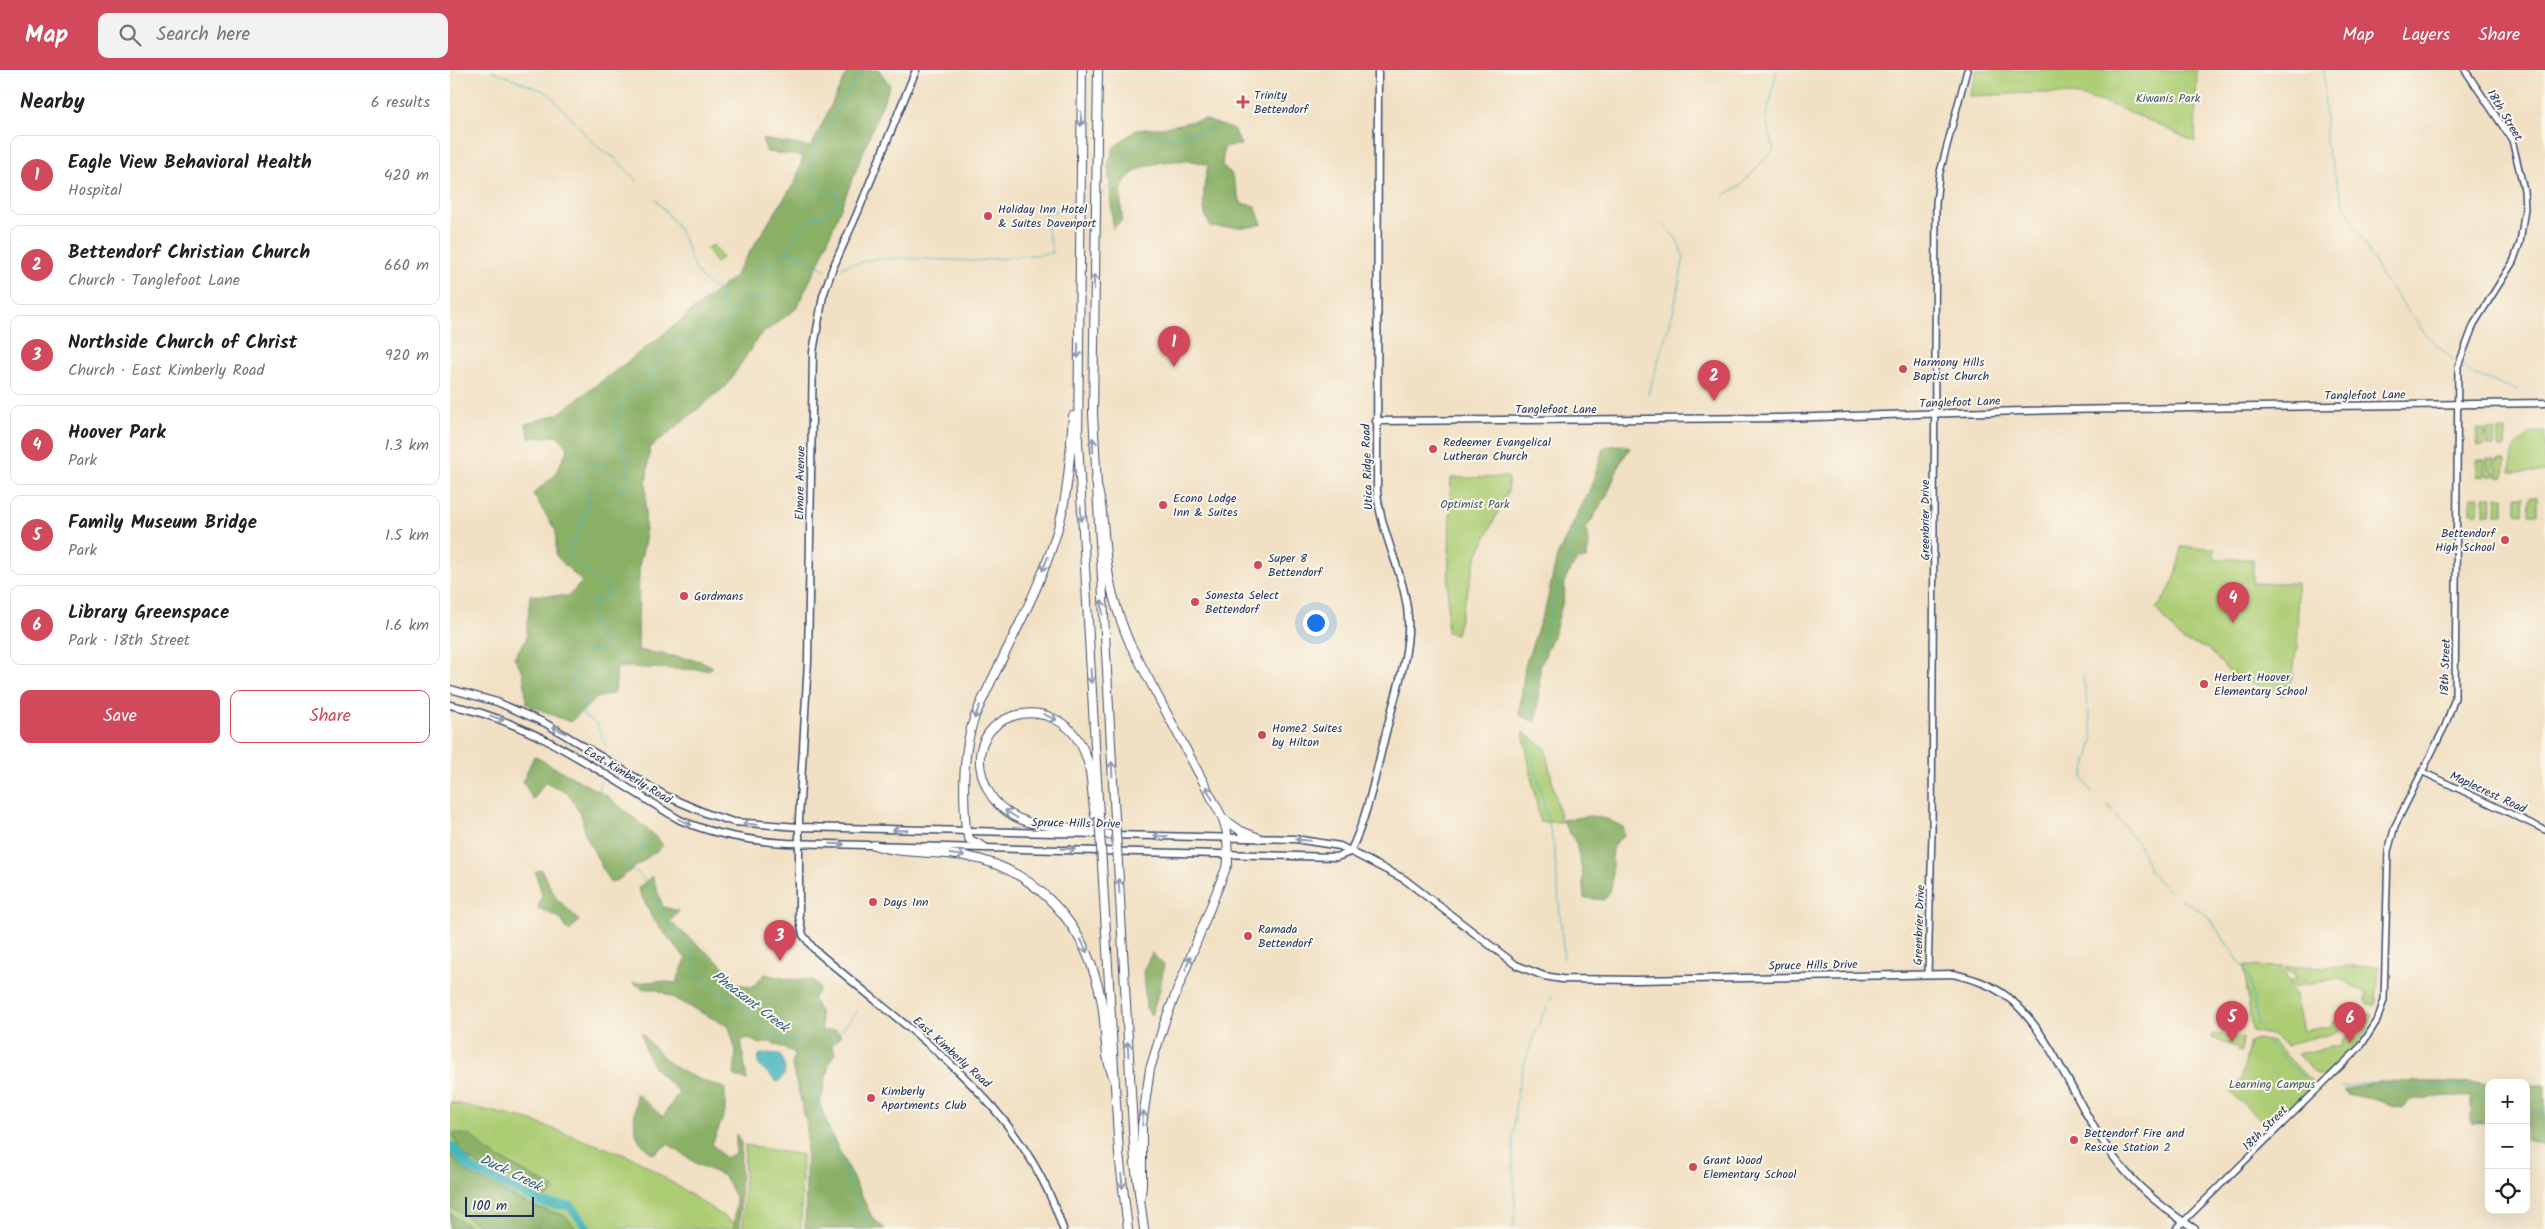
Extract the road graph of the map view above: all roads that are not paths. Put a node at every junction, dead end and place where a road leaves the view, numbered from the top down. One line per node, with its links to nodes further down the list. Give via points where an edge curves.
1 (916, 70): 18 (main road, Elmore Avenue, via 832,270 823,296 813,352 808,671)
2 (1082, 70): 7 (highway, one-way to 7)
3 (1098, 70): 12 (highway, one-way to 3, via 1092,351)
4 (1378, 70): 11 (main road, Utica Ridge Road)
5 (1967, 70): 10 (street, Greenbrier Drive, via 1937,193)
6 (2465, 70): 9 (street, 18th Street, via 2512,140 2525,208 2520,243 2513,262 2474,324 2462,351 2457,383)
7 (1077, 397): 16 (highway, one-way to 16); 20 (highway, one-way to 20, via 1066,493 1056,534 1039,579 971,726 966,758)
8 (2545, 403): 9 (main road, Tanglefoot Lane)
9 (2458, 404): 10 (main road, Tanglefoot Lane); 15 (street, 18th Street, via 2455,698)
10 (1935, 414): 11 (main road, Tanglefoot Lane, via 1653,420); 30 (street, Greenbrier Drive)
11 (1376, 420): 27 (main road, Utica Ridge Road, via 1378,508 1402,585 1408,618 1401,677)
12 (1095, 479): 17 (highway, one-way to 12, via 1120,620 1110,581 1101,497); 32 (highway, one-way to 12, bridge)
13 (450, 689): 18 (main road, East Kimberly Road, one-way to 13, via 747,824 694,809 666,796 545,723 497,702)
14 (450, 705): 24 (main road, East Kimberly Road, one-way to 24, via 495,718 550,742 692,825 739,838)
15 (2423, 772): 19 (street, Maplecrest Road); 33 (street, 18th Street, via 2395,826 2388,850 2384,1000 2377,1020 2361,1046)
16 (1097, 816): 21 (highway, one-way to 16, via 1026,822 1001,807 987,788 981,768 982,747 992,729 1009,717 1031,712 1051,717 1068,728 1082,745 1088,761); 31 (highway, bridge)
17 (1223, 818): 22 (highway); 23 (highway, via 1241,831)
18 (799, 828): 20 (main road, Spruce Hills Drive, one-way to 18); 24 (main road, Elmore Avenue)
19 (2545, 830)
20 (966, 831): 21 (main road, Spruce Hills Drive); 26 (highway, via 970,840)
21 (1109, 834): 22 (main road, Spruce Hills Drive, one-way to 21)
22 (1228, 837): 23 (main road, Spruce Hills Drive); 28 (highway)
23 (1259, 838): 27 (main road, Spruce Hills Drive, one-way to 23, via 1324,842)
24 (800, 843): 25 (main road, one-way to 25); 29 (main road, Elmore Avenue)
25 (874, 845): 26 (main road); 31 (highway, one-way to 31, via 888,850 965,856 991,863 1022,877 1048,898 1074,927 1093,968 1103,1007 1109,1069)
26 (984, 847): 28 (main road, one-way to 28)
27 (1350, 852): 28 (main road, via 1337,857); 30 (main road, Spruce Hills Drive, via 1404,879 1516,965 1544,976 1636,980)
28 (1227, 853): 32 (highway, one-way to 28, via 1142,1125 1150,1069 1165,1021 1226,870)
29 (799, 916): 34 (main road, East Kimberly Road, via 803,934 814,949 945,1057 988,1100 1016,1134)
30 (1928, 974): 33 (main road, Spruce Hills Drive, via 1953,974 1984,983 2011,999 2035,1025 2099,1137 2119,1165)
31 (1115, 1080): 35 (highway, one-way to 35)
32 (1140, 1202): 36 (highway)
33 (2184, 1222): 37 (street, 18th Street); 38 (main road, Spruce Hills Drive)
34 (1063, 1229)
35 (1128, 1229)
36 (1144, 1229)
37 (2176, 1229)
38 (2195, 1229)

